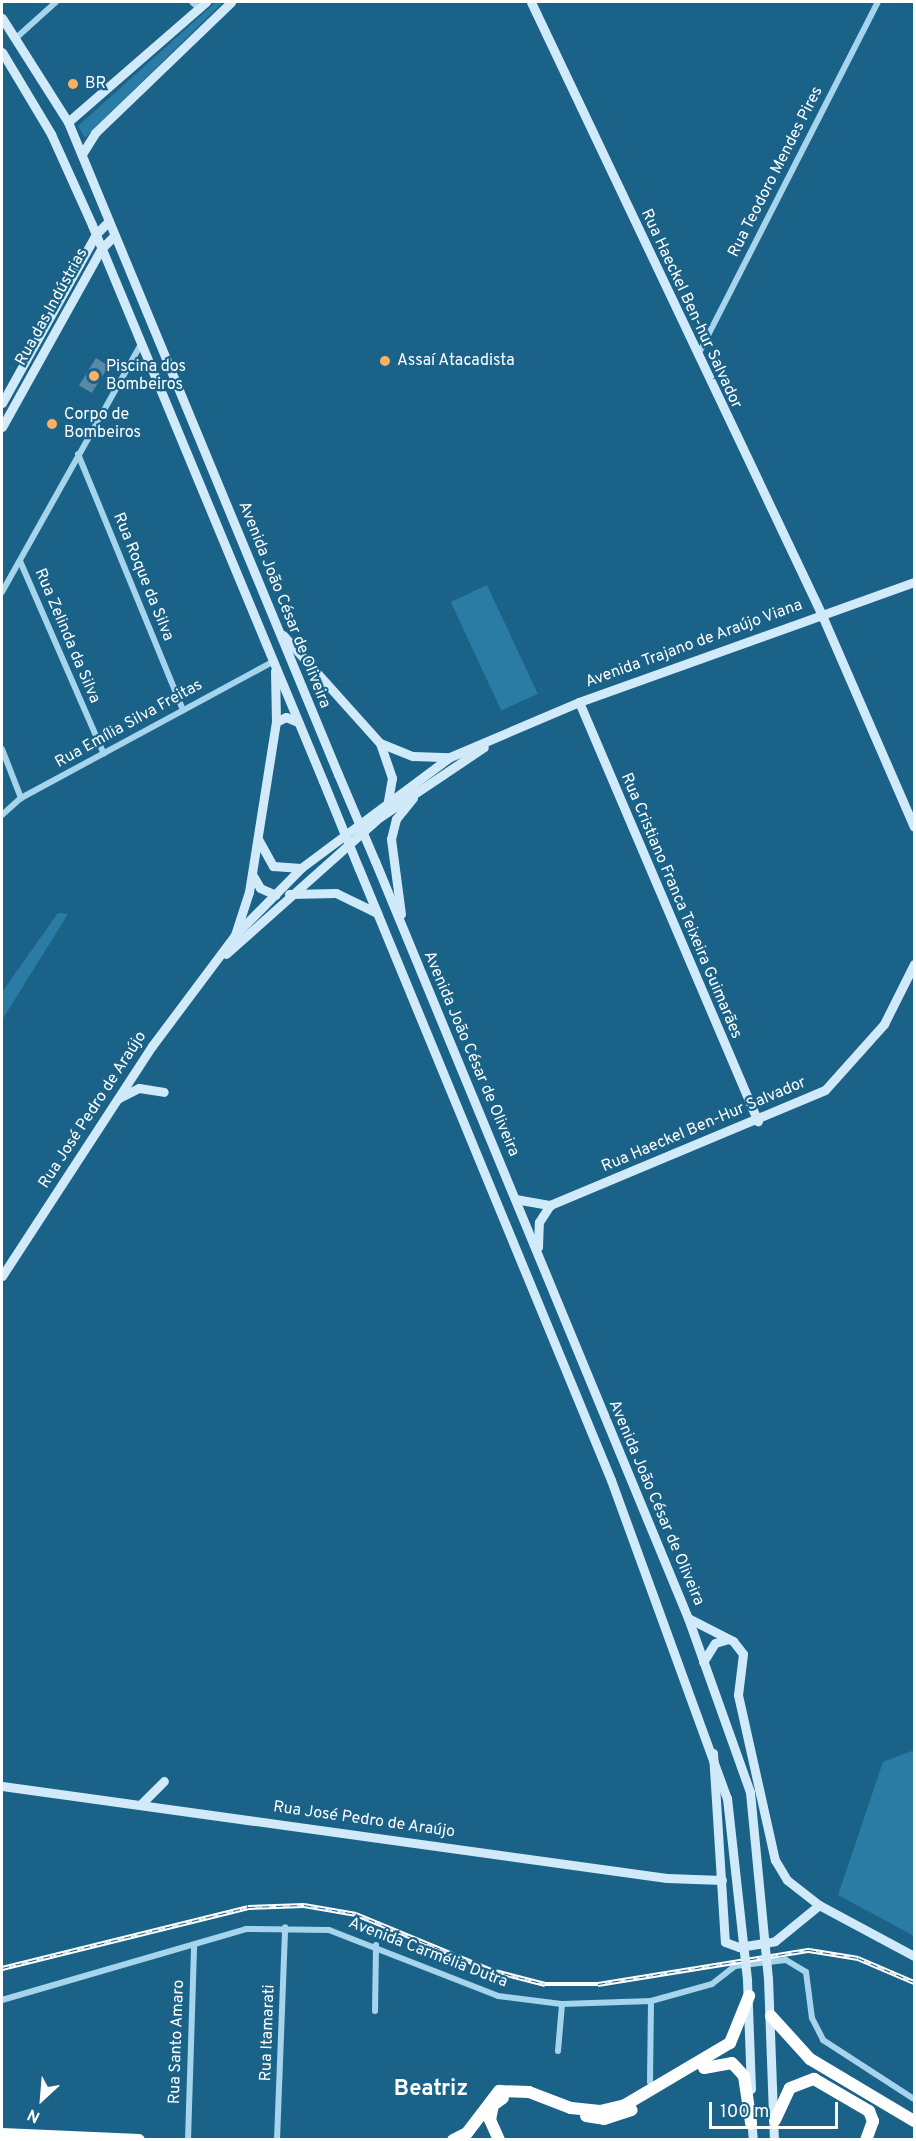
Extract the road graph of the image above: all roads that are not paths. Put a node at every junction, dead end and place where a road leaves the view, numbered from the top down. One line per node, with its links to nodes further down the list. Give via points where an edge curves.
1 (56, 2): 9 (street)
2 (231, 2): 12 (street, via 95,133)
3 (525, 2): 7 (street, Rua Haeckel Ben-hur Salvador)
4 (531, 2): 7 (street, Rua Haeckel Ben-hur Salvador)
5 (878, 2): 18 (street, Rua Teodoro Mendes Pires)
6 (199, 4): 11 (street)
7 (536, 17): 18 (street, Rua Haeckel Ben-hur Salvador)
8 (2, 18): 9 (street, Avenida João César de Oliveira)
9 (16, 38): 11 (street, Avenida João César de Oliveira)
10 (2, 52): 14 (street, Avenida João César de Oliveira, via 51,134)
11 (68, 122): 12 (street, Avenida João César de Oliveira)
12 (82, 154): 13 (street, Avenida João César de Oliveira)
13 (109, 221): 14 (street, Rua das Indústrias); 15 (street, Avenida João César de Oliveira)
14 (96, 234): 16 (street, Avenida João César de Oliveira); 19 (street, Rua das Indústrias)
15 (114, 237): 16 (street, Rua das Indústrias); 26 (street, Avenida João César de Oliveira, via 202,436)
16 (101, 249): 17 (street, Avenida João César de Oliveira); 20 (street, Rua das Indústrias)
17 (141, 344): 21 (street); 27 (street, Avenida João César de Oliveira)
18 (698, 356): 25 (street, Rua Haeckel Ben-hur Salvador)
19 (2, 403)
20 (2, 427)
21 (78, 454): 22 (street); 30 (street, Rua Roque da Silva)
22 (20, 561): 24 (street); 36 (street, Rua Zelinda da Silva)
23 (915, 582): 25 (street, Avenida Trajano de Araújo Viana)
24 (2, 592)
25 (821, 613): 29 (street, Avenida Trajano de Araújo Viana); 42 (street)
26 (277, 628): 27 (street, via 271,634); 33 (street, Avenida Trajano de Araújo Viana); 50 (street, Avenida João César de Oliveira, bridge)
27 (260, 631): 28 (street, Avenida João César de Oliveira)
28 (274, 664): 30 (street, Rua Emília Silva Freitas); 31 (street, Rua José Pedro de Araújo); 32 (street, Avenida João César de Oliveira)
29 (579, 702): 34 (street, Avenida Trajano de Araújo Viana); 57 (street, Rua Cristiano Franca Teixeira Guimarães)
30 (183, 710): 36 (street, Rua Emília Silva Freitas)
31 (276, 722): 32 (street, via 286,717); 43 (street, Rua José Pedro de Araújo)
32 (298, 722): 49 (street, Avenida João César de Oliveira, bridge)
33 (380, 743): 37 (street, Avenida Trajano de Araújo Viana, via 413,756); 39 (street)
34 (487, 743): 37 (street, Avenida Trajano de Araújo Viana); 38 (street, Avenida Trajano de Araújo Viana)
35 (2, 749): 40 (street)
36 (104, 754): 40 (street, Rua Emília Silva Freitas)
37 (450, 757): 39 (street, Avenida Trajano de Araújo Viana)
38 (420, 790): 44 (street, Avenida Trajano de Araújo Viana); 50 (street, via 396,819 391,839)
39 (392, 797): 44 (street); 45 (street, Avenida Trajano de Araújo Viana)
40 (21, 798): 41 (street, Rua Emília Silva Freitas)
41 (2, 815)
42 (915, 827)
43 (258, 835): 45 (street, via 263,855 273,866); 46 (street, Rua José Pedro de Araújo)
44 (357, 836): 47 (street, Avenida Trajano de Araújo Viana)
45 (301, 868): 48 (street, Avenida Trajano de Araújo Viana)
46 (251, 872): 48 (street, via 255,883); 51 (street, Rua José Pedro de Araújo)
47 (290, 894): 48 (street); 49 (street, via 336,893); 52 (street, Avenida Trajano de Araújo Viana)
48 (273, 895): 51 (street, Avenida Trajano de Araújo Viana)
49 (377, 913): 65 (street, Avenida João César de Oliveira, via 610,1480)
50 (403, 928): 58 (street, Avenida João César de Oliveira)
51 (235, 935): 53 (street, Rua José Pedro de Araújo)
52 (230, 951): 53 (street, Rua José Pedro de Araújo)
53 (214, 964): 56 (street, Rua José Pedro de Araújo)
54 (915, 964): 57 (street, Rua Haeckel Ben-Hur Salvador, via 884,1024 825,1090)
55 (164, 1092): 56 (street, via 139,1088)
56 (117, 1099): 61 (street, Rua José Pedro de Araújo)
57 (758, 1121): 59 (street, Rua Haeckel Ben-Hur Salvador)
58 (515, 1199): 59 (street, Rua Haeckel Ben-Hur Salvador); 60 (street, Avenida João César de Oliveira)
59 (550, 1204): 60 (street, via 540,1222)
60 (540, 1260): 62 (street, Avenida João César de Oliveira)
61 (2, 1276)
62 (688, 1618): 63 (street); 64 (street, Avenida João César de Oliveira)
63 (728, 1639): 64 (street, via 715,1643); 70 (street, via 743,1654 738,1695 775,1860 787,1880)
64 (704, 1662): 80 (street, Avenida João César de Oliveira, bridge, via 750,1792)
65 (714, 1748): 69 (street, via 710,1769); 75 (street, Avenida João César de Oliveira, bridge, via 727,1797)
66 (164, 1781): 68 (street)
67 (2, 1786): 68 (street, Rua José Pedro de Araújo)
68 (142, 1803): 69 (street, Rua José Pedro de Araújo, via 667,1878)
69 (722, 1880): 70 (street, via 722,1933 734,1947 782,1937)
70 (819, 1905): 74 (street)
71 (285, 1927): 72 (street, Avenida Carmélia Dutra, via 246,1929); 73 (street, Avenida Carmélia Dutra, via 329,1930); 91 (street, Rua Itamarati)
72 (194, 1945): 76 (street, Avenida Carmélia Dutra); 90 (street, Rua Santo Amaro)
73 (376, 1945): 78 (street, Avenida Carmélia Dutra, via 498,1996); 79 (street)
74 (915, 1956)
75 (749, 1995): 86 (street, Avenida João César de Oliveira); 92 (highway, via 730,2043 625,2105 581,2109 512,2088 499,2091 467,2133)
76 (2, 2000)
77 (651, 2001): 78 (street, Avenida Carmélia Dutra); 82 (street); 83 (street, Avenida Carmélia Dutra, via 712,1984 735,1966 798,1963 806,1972 812,2018 823,2040)
78 (562, 2004): 81 (street)
79 (375, 2011)
80 (771, 2016): 84 (street, Avenida João César de Oliveira); 85 (highway, via 810,2059)
81 (558, 2051)
82 (650, 2082)
83 (915, 2098)
84 (775, 2120): 88 (street, Avenida João César de Oliveira); 95 (highway, via 790,2088 814,2079 869,2111 873,2121)
85 (915, 2121)
86 (751, 2123): 93 (highway, via 744,2076 732,2062 721,2061 628,2113 604,2120 509,2095 493,2105 490,2120); 94 (street, Avenida João César de Oliveira)
87 (2, 2134): 89 (highway)
88 (774, 2137)
89 (139, 2139)
90 (188, 2139)
91 (277, 2139)
92 (453, 2139)
93 (500, 2139)
94 (753, 2139)
95 (866, 2139)

